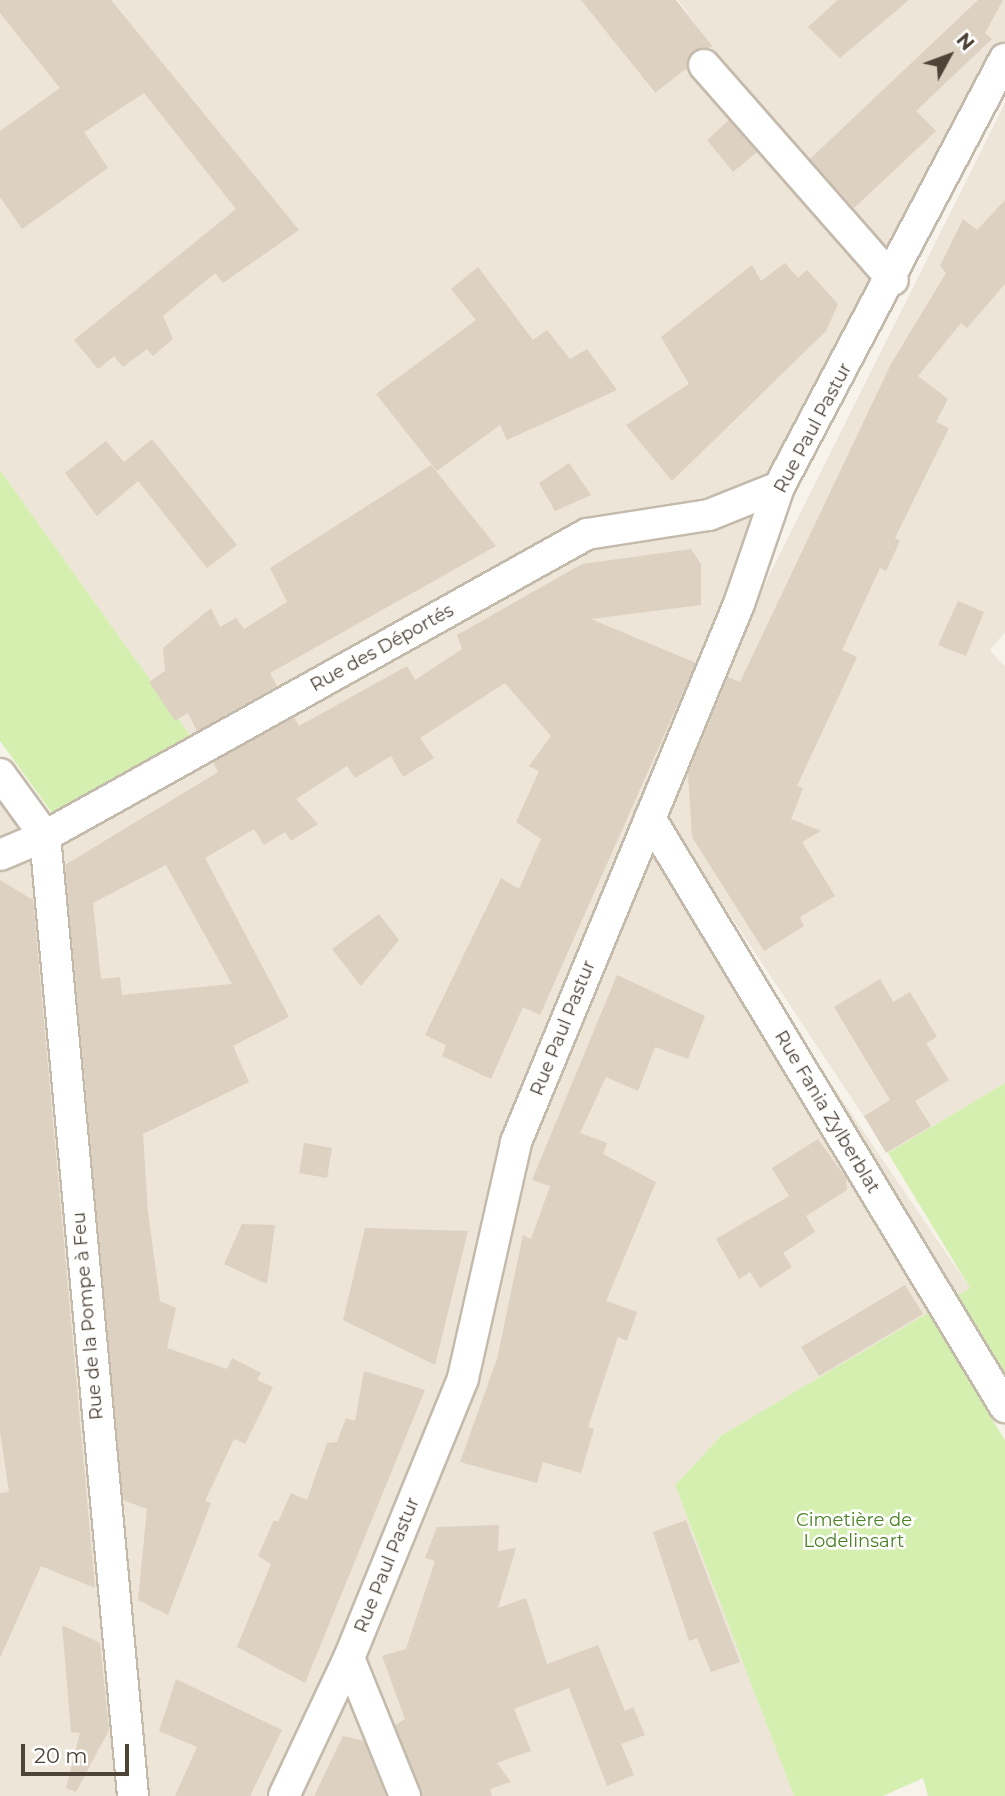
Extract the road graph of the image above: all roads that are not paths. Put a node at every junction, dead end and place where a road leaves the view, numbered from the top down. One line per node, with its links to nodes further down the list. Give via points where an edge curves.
1 (1005, 59): 3 (street, Rue Paul Pastur)
2 (704, 65): 3 (street)
3 (893, 280): 4 (street, Rue Paul Pastur)
4 (779, 487): 6 (street, Rue Paul Pastur); 7 (street, Rue des Déportés, via 709,515 587,534)
5 (0, 774): 7 (street)
6 (650, 818): 9 (street, Rue Fania Zylberblat); 10 (street, Rue Paul Pastur, via 516,1142 463,1378)
7 (45, 836): 8 (street, Rue des Déportés); 11 (street, Rue de la Pompe à Feu)
8 (0, 855)
9 (1005, 1407)
10 (349, 1658): 12 (street, Rue Paul Pastur); 13 (street)
11 (133, 1796)
12 (284, 1796)
13 (405, 1796)

